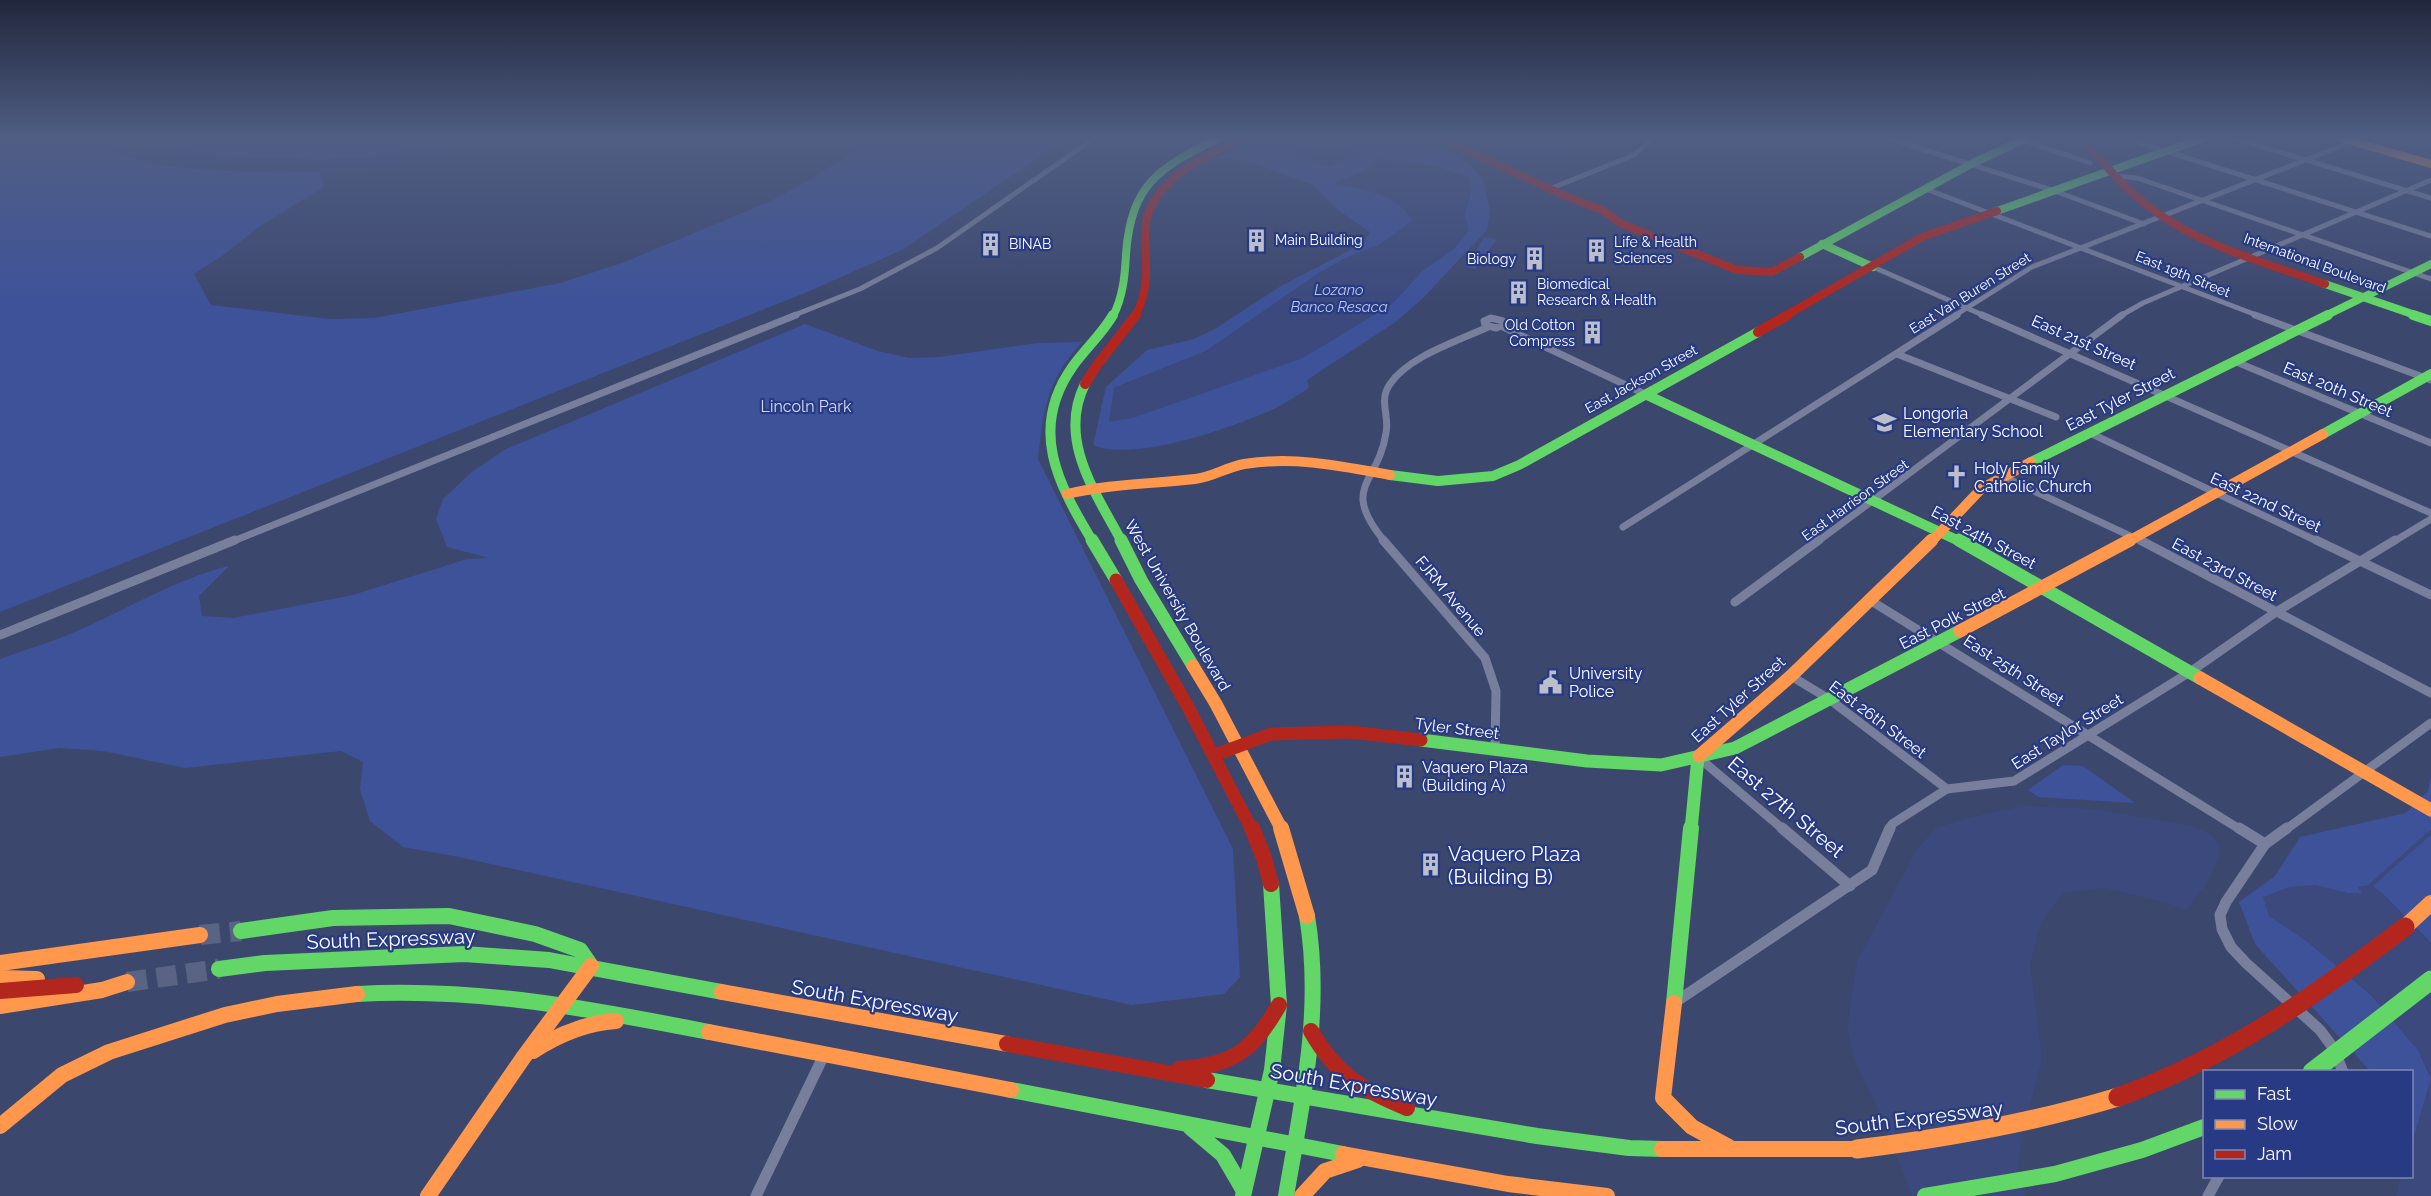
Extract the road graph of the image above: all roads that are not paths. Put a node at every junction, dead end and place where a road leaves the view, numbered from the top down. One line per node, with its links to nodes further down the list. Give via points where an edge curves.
1 (1014, 195): 66 (street, via 963,231 860,289)
2 (1139, 195): 34 (main road, via 1127,225 1124,288 1116,310)
3 (1159, 195): 37 (main road, West University Boulevard, via 1146,225 1146,285 1140,309)
4 (1563, 195): 21 (main road, via 1602,210 1622,224 1737,270 1772,272)
5 (1915, 195): 21 (main road)
6 (1942, 195): 15 (street, East 19th Street)
7 (2038, 195): 15 (main road, East Jackson Street)
8 (2065, 195): 18 (street)
9 (2137, 195): 17 (main road, International Boulevard)
10 (2185, 195): 14 (street)
11 (2218, 195): 14 (street, East Van Buren Street)
12 (2302, 195): 16 (street)
13 (2395, 195): 16 (street, East Harrison Street)
14 (2202, 201): 17 (street, East Van Buren Street); 19 (street)
15 (1990, 212): 22 (street, East 19th Street); 25 (main road, East Jackson Street, via 1922,237)
16 (2356, 212): 19 (street, East Harrison Street); 20 (street)
17 (2163, 216): 18 (street, East Van Buren Street); 23 (main road, International Boulevard, via 2202,238)
18 (2144, 224): 22 (street, East Van Buren Street)
19 (2303, 235): 23 (street, East Harrison Street); 26 (street)
20 (2431, 236)
21 (1822, 244): 25 (main road, East 21st Street)
22 (2082, 247): 28 (street, East 19th Street); 30 (street, East Van Buren Street, via 2032,267)
23 (2250, 257): 28 (street, East Harrison Street); 29 (main road, International Boulevard)
24 (2431, 264): 26 (main road, East Tyler Street)
25 (1873, 267): 30 (street, East 21st Street); 40 (main road, East Jackson Street)
26 (2413, 273): 27 (street); 29 (main road, East Tyler Street)
27 (2431, 279)
28 (2182, 285): 33 (street, East 19th Street); 36 (street, East Harrison Street, via 2115,319)
29 (2362, 297): 31 (main road, International Boulevard); 33 (main road, East Tyler Street)
30 (1966, 308): 35 (street, East Van Buren Street); 36 (street, East 21st Street)
31 (2431, 321)
32 (1503, 327): 40 (street, East 24th Street); 49 (street, FJRM Avenue, via 1488,327 1402,370 1384,395 1388,429)
33 (2295, 331): 38 (main road, East Tyler Street); 39 (street, East 19th Street)
34 (1082, 354): 37 (main road); 53 (main road, via 1058,388 1050,419 1051,456)
35 (1897, 354): 42 (street); 46 (street, East Van Buren Street)
36 (2071, 355): 41 (street, East 21st Street); 42 (street, East Harrison Street)
37 (1103, 357): 51 (main road, West University Boulevard, via 1087,379 1074,426 1080,461)
38 (2234, 361): 41 (main road, East Tyler Street); 43 (street, East 20th Street)
39 (2429, 377): 43 (main road, East Polk Street)
40 (1647, 395): 46 (main road, East 24th Street); 49 (main road, East Jackson Street, via 1493,476 1438,481)
41 (2164, 395): 45 (main road, East Tyler Street); 48 (street, East 21st Street)
42 (2009, 399): 44 (street); 54 (street, East Harrison Street)
43 (2358, 413): 47 (street, East 20th Street); 48 (main road, East Polk Street)
44 (2055, 417)
45 (2090, 433): 50 (main road, East Tyler Street); 52 (street, East 22nd Street)
46 (1754, 443): 54 (main road, East 24th Street); 57 (street, East Van Buren Street)
47 (2431, 443)
48 (2289, 451): 52 (main road, East Polk Street); 55 (street, East 21st Street)
49 (1372, 472): 51 (main road, East Jackson Street, via 1282,458 1240,464 1199,479); 75 (street, FJRM Avenue, via 1363,504 1377,531 1491,669 1498,699)
50 (2002, 476): 58 (main road, East Tyler Street, via 1981,489); 59 (street, East 23rd Street)
51 (1093, 487): 53 (main road, East Jackson Street); 74 (main road, West University Boulevard, via 1141,580 1214,699)
52 (2216, 493): 59 (main road, East Polk Street); 60 (street, East 22nd Street)
53 (1067, 494): 76 (main road)
54 (1875, 501): 58 (main road, East 24th Street); 64 (street, East Harrison Street)
55 (2431, 513)
56 (2431, 519): 60 (street, East Taylor Street)
57 (1623, 527)
58 (1942, 531): 61 (main road, East 24th Street); 63 (main road, East Tyler Street)
59 (2133, 537): 61 (main road, East Polk Street); 65 (street, East 23rd Street)
60 (2361, 562): 62 (street, East 22nd Street); 65 (street, East Taylor Street)
61 (2044, 588): 67 (main road, East Polk Street); 68 (main road, East 24th Street)
62 (2431, 595)
63 (1868, 599): 67 (street, East 25th Street); 69 (main road, East Tyler Street)
64 (1735, 602)
65 (2276, 612): 68 (street, East Taylor Street); 70 (street, East 23rd Street)
66 (0, 635)
67 (1942, 642): 71 (main road, East Polk Street); 73 (street, East 25th Street)
68 (2190, 672): 73 (street, East Taylor Street); 78 (main road, East 24th Street)
69 (1791, 675): 71 (street, East 26th Street); 77 (main road, East Tyler Street)
70 (2431, 693)
71 (1829, 699): 77 (main road, East Polk Street, via 1735,748); 79 (street, East 26th Street)
72 (2431, 723): 78 (street)
73 (2089, 735): 79 (street, East Taylor Street, via 2014,781); 81 (street, East 25th Street)
74 (1238, 747): 75 (main road, Tyler Street, via 1271,734 1322,731); 76 (main road, Tyler Street); 100 (main road, West University Boulevard, via 1283,832 1310,928 1316,979)
75 (1495, 748): 77 (main road, Tyler Street, via 1587,761 1662,765)
76 (1215, 755): 97 (main road, via 1257,838 1268,869)
77 (1698, 757): 82 (street, East 27th Street); 95 (main road)
78 (2365, 773): 80 (main road, East 24th Street); 81 (street)
79 (1947, 789): 82 (street, East Taylor Street, via 1892,824 1872,870)
80 (2431, 810)
81 (2265, 844): 105 (street, via 2226,902 2220,915 2222,929 2231,947 2246,963 2320,1030)
82 (1850, 886): 95 (street, East Taylor Street)
83 (2431, 905): 114 (main road, South Expressway, bridge, via 2291,1013 2218,1056 2120,1096 2028,1123 1939,1138 1857,1149)
84 (241, 931): 89 (main road, via 333,918 449,916 535,934 580,950)
85 (200, 935): 87 (main road)
86 (0, 954): 87 (main road, via 30,951)
87 (63, 955): 88 (main road); 92 (main road)
88 (0, 963)
89 (591, 966): 90 (main road, South Expressway, via 464,954 265,963); 96 (main road); 103 (main road, South Expressway)
90 (219, 969)
91 (2431, 980): 104 (main road, bridge)
92 (1, 982): 93 (main road)
93 (127, 982): 94 (main road); 98 (main road, via 102,990)
94 (0, 997)
95 (1674, 1003): 114 (main road, via 1663,1098 1694,1132)
96 (561, 1005): 99 (main road); 102 (main road); 110 (main road, via 449,992 350,994 262,1005 178,1025 83,1062)
97 (1279, 1005): 103 (main road, via 1265,1033 1239,1059 1193,1069); 106 (main road)
98 (0, 1006)
99 (645, 1020): 101 (main road); 102 (main road, via 603,1021 574,1027)
100 (1311, 1031): 107 (main road, West University Boulevard); 108 (main road, via 1327,1061 1351,1084)
101 (824, 1055): 109 (main road); 119 (street)
102 (523, 1058): 118 (main road)
103 (1138, 1068): 106 (main road, South Expressway)
104 (2313, 1070)
105 (2343, 1070)
106 (1268, 1090): 107 (main road, South Expressway); 112 (main road)
107 (1301, 1096): 108 (main road, South Expressway); 113 (main road, West University Boulevard)
108 (1432, 1118): 114 (main road, South Expressway, via 1629,1148)
109 (1186, 1125): 112 (main road); 117 (main road, via 1207,1138 1234,1166)
110 (0, 1126)
111 (2203, 1128): 123 (main road, via 2142,1150 2055,1174)
112 (1257, 1138): 113 (main road); 117 (main road)
113 (1295, 1144): 115 (main road); 120 (main road, West University Boulevard)
114 (1738, 1150)
115 (1367, 1158): 121 (main road, via 1344,1162 1317,1174); 122 (main road, via 1478,1180)
116 (2218, 1178): 124 (street)
117 (1244, 1194)
118 (428, 1196)
119 (756, 1196)
120 (1286, 1196)
121 (1302, 1196)
122 (1607, 1196)
123 (1925, 1196)
124 (2208, 1196)

